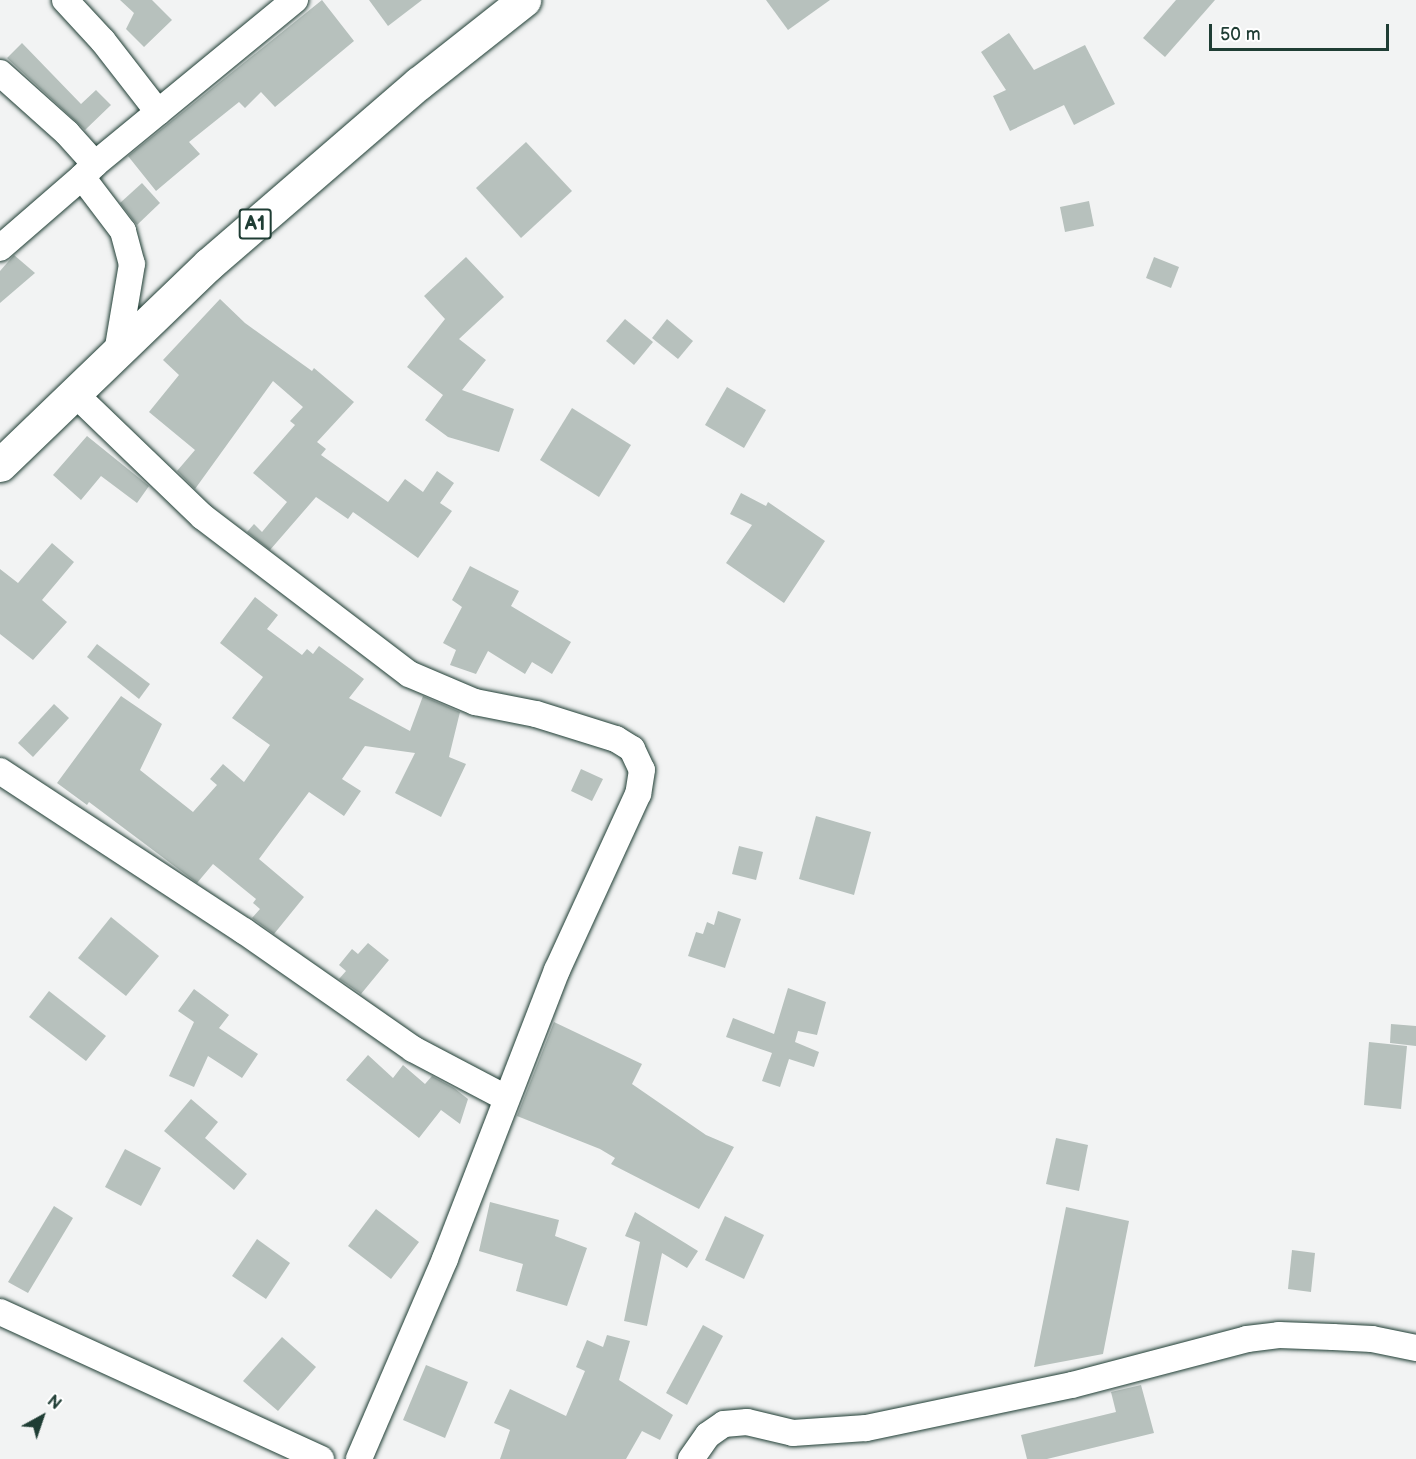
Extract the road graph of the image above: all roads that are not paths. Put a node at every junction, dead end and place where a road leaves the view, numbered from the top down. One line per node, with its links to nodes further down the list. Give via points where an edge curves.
1 (65, 0): 5 (street)
2 (295, 0): 5 (street)
3 (524, 0): 8 (highway, A1, via 419,83)
4 (0, 73): 6 (street, via 67,133)
5 (158, 112): 6 (street)
6 (88, 171): 7 (street); 8 (street, via 118,222 130,253 133,274)
7 (0, 248)
8 (118, 347): 9 (highway, A1)
9 (73, 392): 10 (highway, A1); 12 (street, via 203,518 409,674 475,702 546,717 616,739 635,753 642,770 638,794 561,959)
10 (0, 465)
11 (0, 771): 12 (street, via 235,925 413,1049)
12 (506, 1098): 16 (street, via 445,1259)
13 (0, 1312): 15 (street)
14 (1416, 1348): 17 (street, via 1343,1337 1280,1335 1247,1339 1072,1385 866,1428 793,1434 747,1422 724,1424 708,1435)
15 (321, 1459)
16 (359, 1459)
17 (691, 1459)

